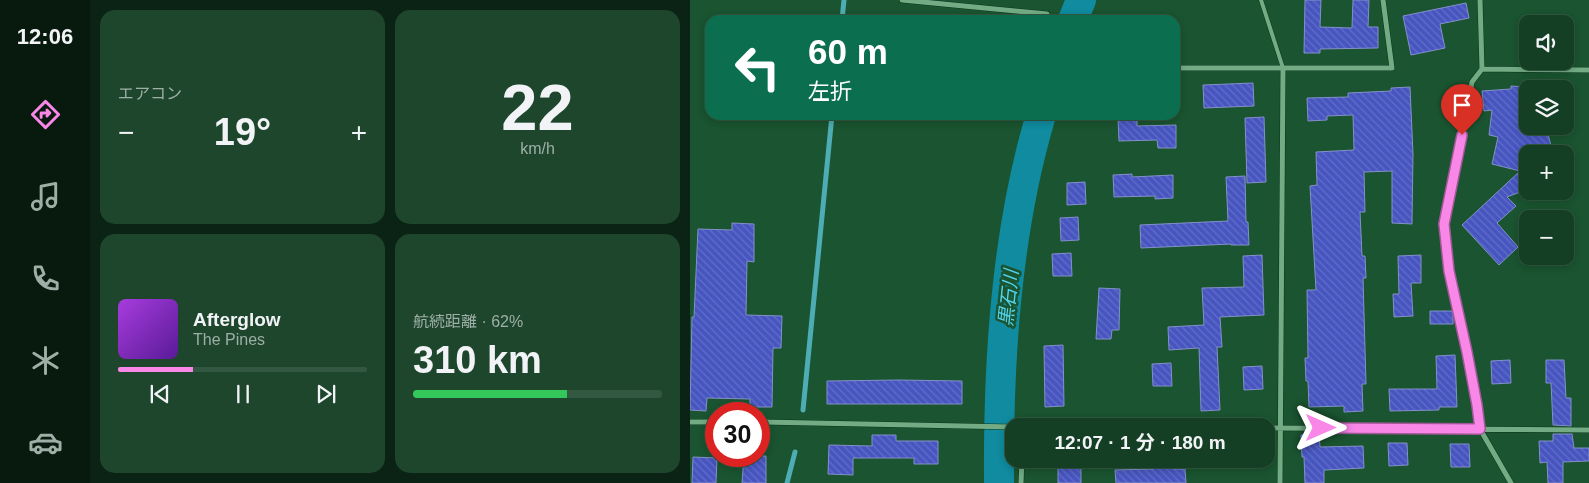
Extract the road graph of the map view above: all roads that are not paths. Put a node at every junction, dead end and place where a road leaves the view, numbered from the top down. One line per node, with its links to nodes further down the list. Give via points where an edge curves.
1 (902, 0): 5 (street)
2 (1261, 0): 7 (lane)
3 (1383, 0): 7 (street, via 1392,68)
4 (1480, 0): 8 (street)
5 (1047, 14)
6 (1180, 68): 7 (street)
7 (1283, 68): 15 (street)
8 (1482, 69): 9 (street); 16 (street, via 1472,82 1444,224 1449,271)
9 (1589, 70)
10 (690, 422): 11 (street)
11 (705, 422)
12 (770, 422): 13 (street)
13 (1005, 427)
14 (1275, 428): 15 (street)
15 (1281, 428): 16 (street); 20 (street)
16 (1480, 429): 17 (street); 21 (street)
17 (1589, 430)
18 (1022, 468): 19 (street)
19 (1021, 483)
20 (1280, 483)
21 (1511, 483)

